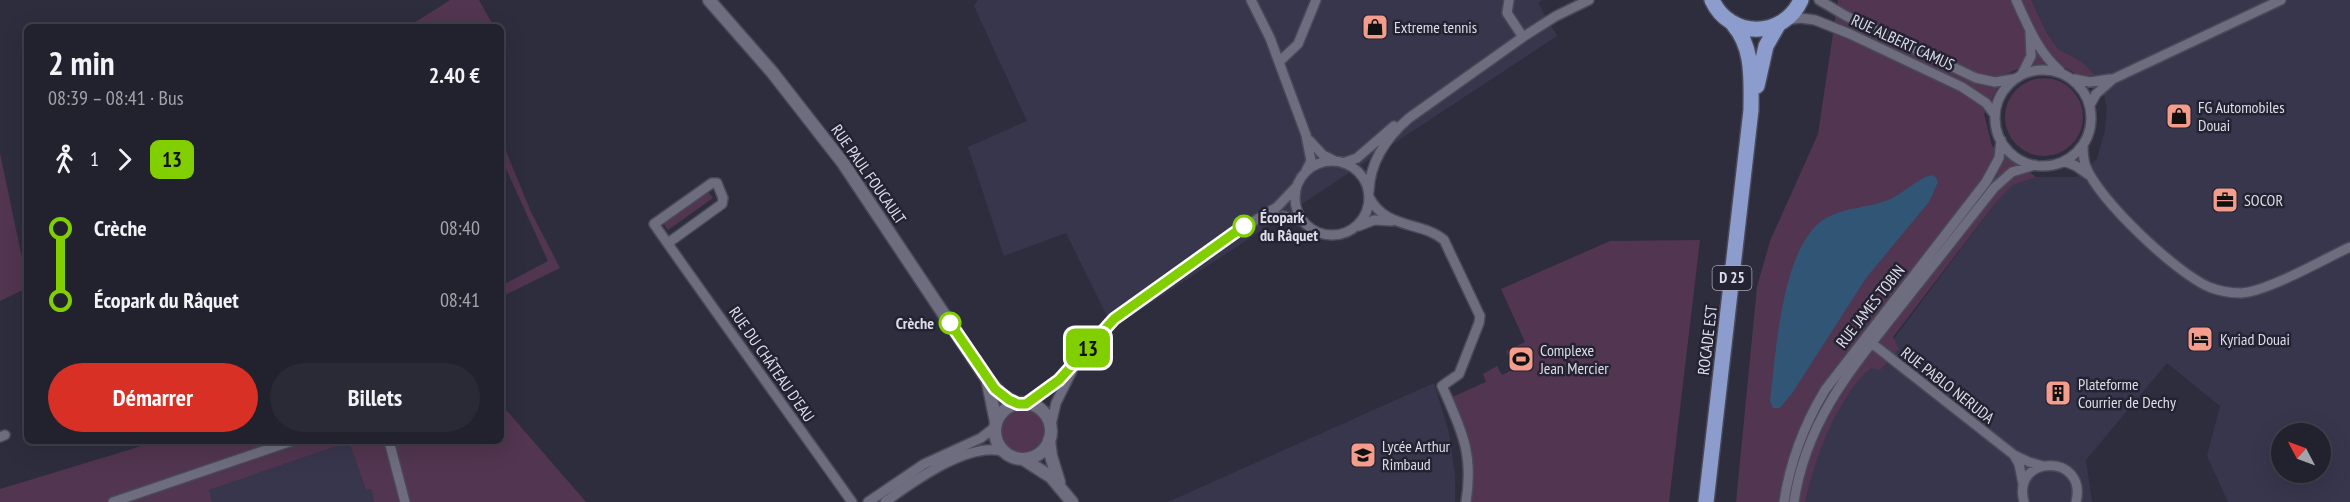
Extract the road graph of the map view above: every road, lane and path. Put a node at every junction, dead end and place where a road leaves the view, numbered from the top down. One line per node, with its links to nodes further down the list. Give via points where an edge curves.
1 (709, 0): 41 (street, RUE PAUL FOUCAULT, via 836,153)
2 (1251, 0): 15 (street)
3 (1316, 0): 15 (street, via 1298,44)
4 (1509, 0): 14 (street, via 1507,13)
5 (1589, 0): 14 (street)
6 (1712, 0): 12 (main road, ROCADE EST)
7 (1801, 0): 11 (main road, ROCADE EST)
8 (1819, 0): 17 (street, RUE ALBERT CAMUS, via 1976,78 2000,82)
9 (2016, 0): 13 (street)
10 (2281, 0): 18 (street)
11 (1782, 23): 12 (main road, via 1763,30); 20 (main road, ROCADE EST / D 25, via 1766,46); 22 (street, RUE ALBERT CAMUS, via 1800,18 1815,20 1850,34 1962,87 1986,103)
12 (1733, 24): 20 (main road, ROCADE EST / D 25, via 1747,50)
13 (2029, 28): 16 (street, via 2046,57); 17 (street, via 2031,56)
14 (1522, 38): 21 (street)
15 (1279, 62): 23 (street)
16 (2067, 75): 17 (street, via 2044,69); 18 (street, via 2090,82); 19 (street, via 2081,88)
17 (2019, 76): 22 (street, via 2001,95)
18 (2113, 79): 19 (street, via 2098,91)
19 (2090, 105): 25 (street, via 2091,127)
20 (1751, 110): 60 (main road, ROCADE EST / D 25)
21 (1416, 112): 27 (street, via 1356,158); 32 (street, via 1377,157)
22 (1995, 116): 24 (street)
23 (1306, 135): 27 (street, via 1323,155); 29 (street, via 1311,161)
24 (2001, 140): 28 (street, via 2013,155); 39 (street, RUE JAMES TOBIN, via 1999,158 1989,177)
25 (2083, 145): 26 (street); 30 (street)
26 (2064, 161): 28 (street); 30 (street)
27 (1340, 162): 29 (street, via 1320,163); 32 (street, via 1361,175)
28 (2035, 165): 39 (street, RUE JAMES TOBIN, via 2012,172 1999,182)
29 (1306, 172): 31 (street)
30 (2091, 177): 38 (street, via 2144,238 2198,280 2216,289 2242,293 2261,289)
31 (1297, 186): 33 (street, via 1277,207); 34 (street, via 1295,202)
32 (1369, 194): 35 (street, via 1382,214); 36 (street, via 1366,215)
33 (1252, 221): 34 (street, via 1279,216); 40 (street, via 1114,319)
34 (1302, 221): 36 (street, via 1325,235)
35 (1401, 223): 36 (street, via 1374,220); 59 (street, via 1444,240 1480,316 1459,374 1442,386 1467,449 1470,470)
36 (1354, 229)
37 (668, 243): 37 (street, RUE DU CHÂTEAU D'EAU, via 722,204 717,183 654,224); 55 (street, RUE DU CHÂTEAU D'EAU)
38 (2350, 247)
39 (1868, 340): 48 (street, RUE PABLO NERUDA); 61 (street, RUE JAMES TOBIN, via 1829,384 1811,414 1792,462); 62 (street, RUE JAMES TOBIN, via 1816,425 1799,472)
40 (1079, 358): 42 (street, via 1054,385); 44 (street, via 1059,397)
41 (987, 379): 42 (street, RUE PAUL FOUCAULT, via 1002,395); 43 (street, RUE PAUL FOUCAULT)
42 (1022, 404): 43 (street, via 1006,409); 44 (street, via 1043,412)
43 (996, 424): 47 (street, via 996,439); 56 (street, via 977,440 924,464)
44 (1050, 434): 49 (street, via 1038,454); 52 (street, via 1052,461)
45 (283, 444): 53 (street)
46 (390, 444): 54 (street)
47 (1002, 451): 49 (street); 57 (street, via 985,449 956,460 921,477)
48 (2014, 455): 50 (street, RUE PABLO NERUDA); 51 (street)
49 (1023, 459): 52 (street, via 1044,471)
50 (2043, 466): 51 (street, via 2028,475); 64 (street, RUE PABLO NERUDA, via 2060,467 2072,476 2078,490)
51 (2023, 487): 63 (street)
52 (1062, 489): 58 (street)
53 (113, 502)
54 (405, 502)
55 (852, 502)
56 (870, 502)
57 (885, 502)
58 (1072, 502)
59 (1466, 502)
60 (1706, 502)
61 (1784, 502)
62 (1794, 502)
63 (2024, 502)
64 (2076, 502)

